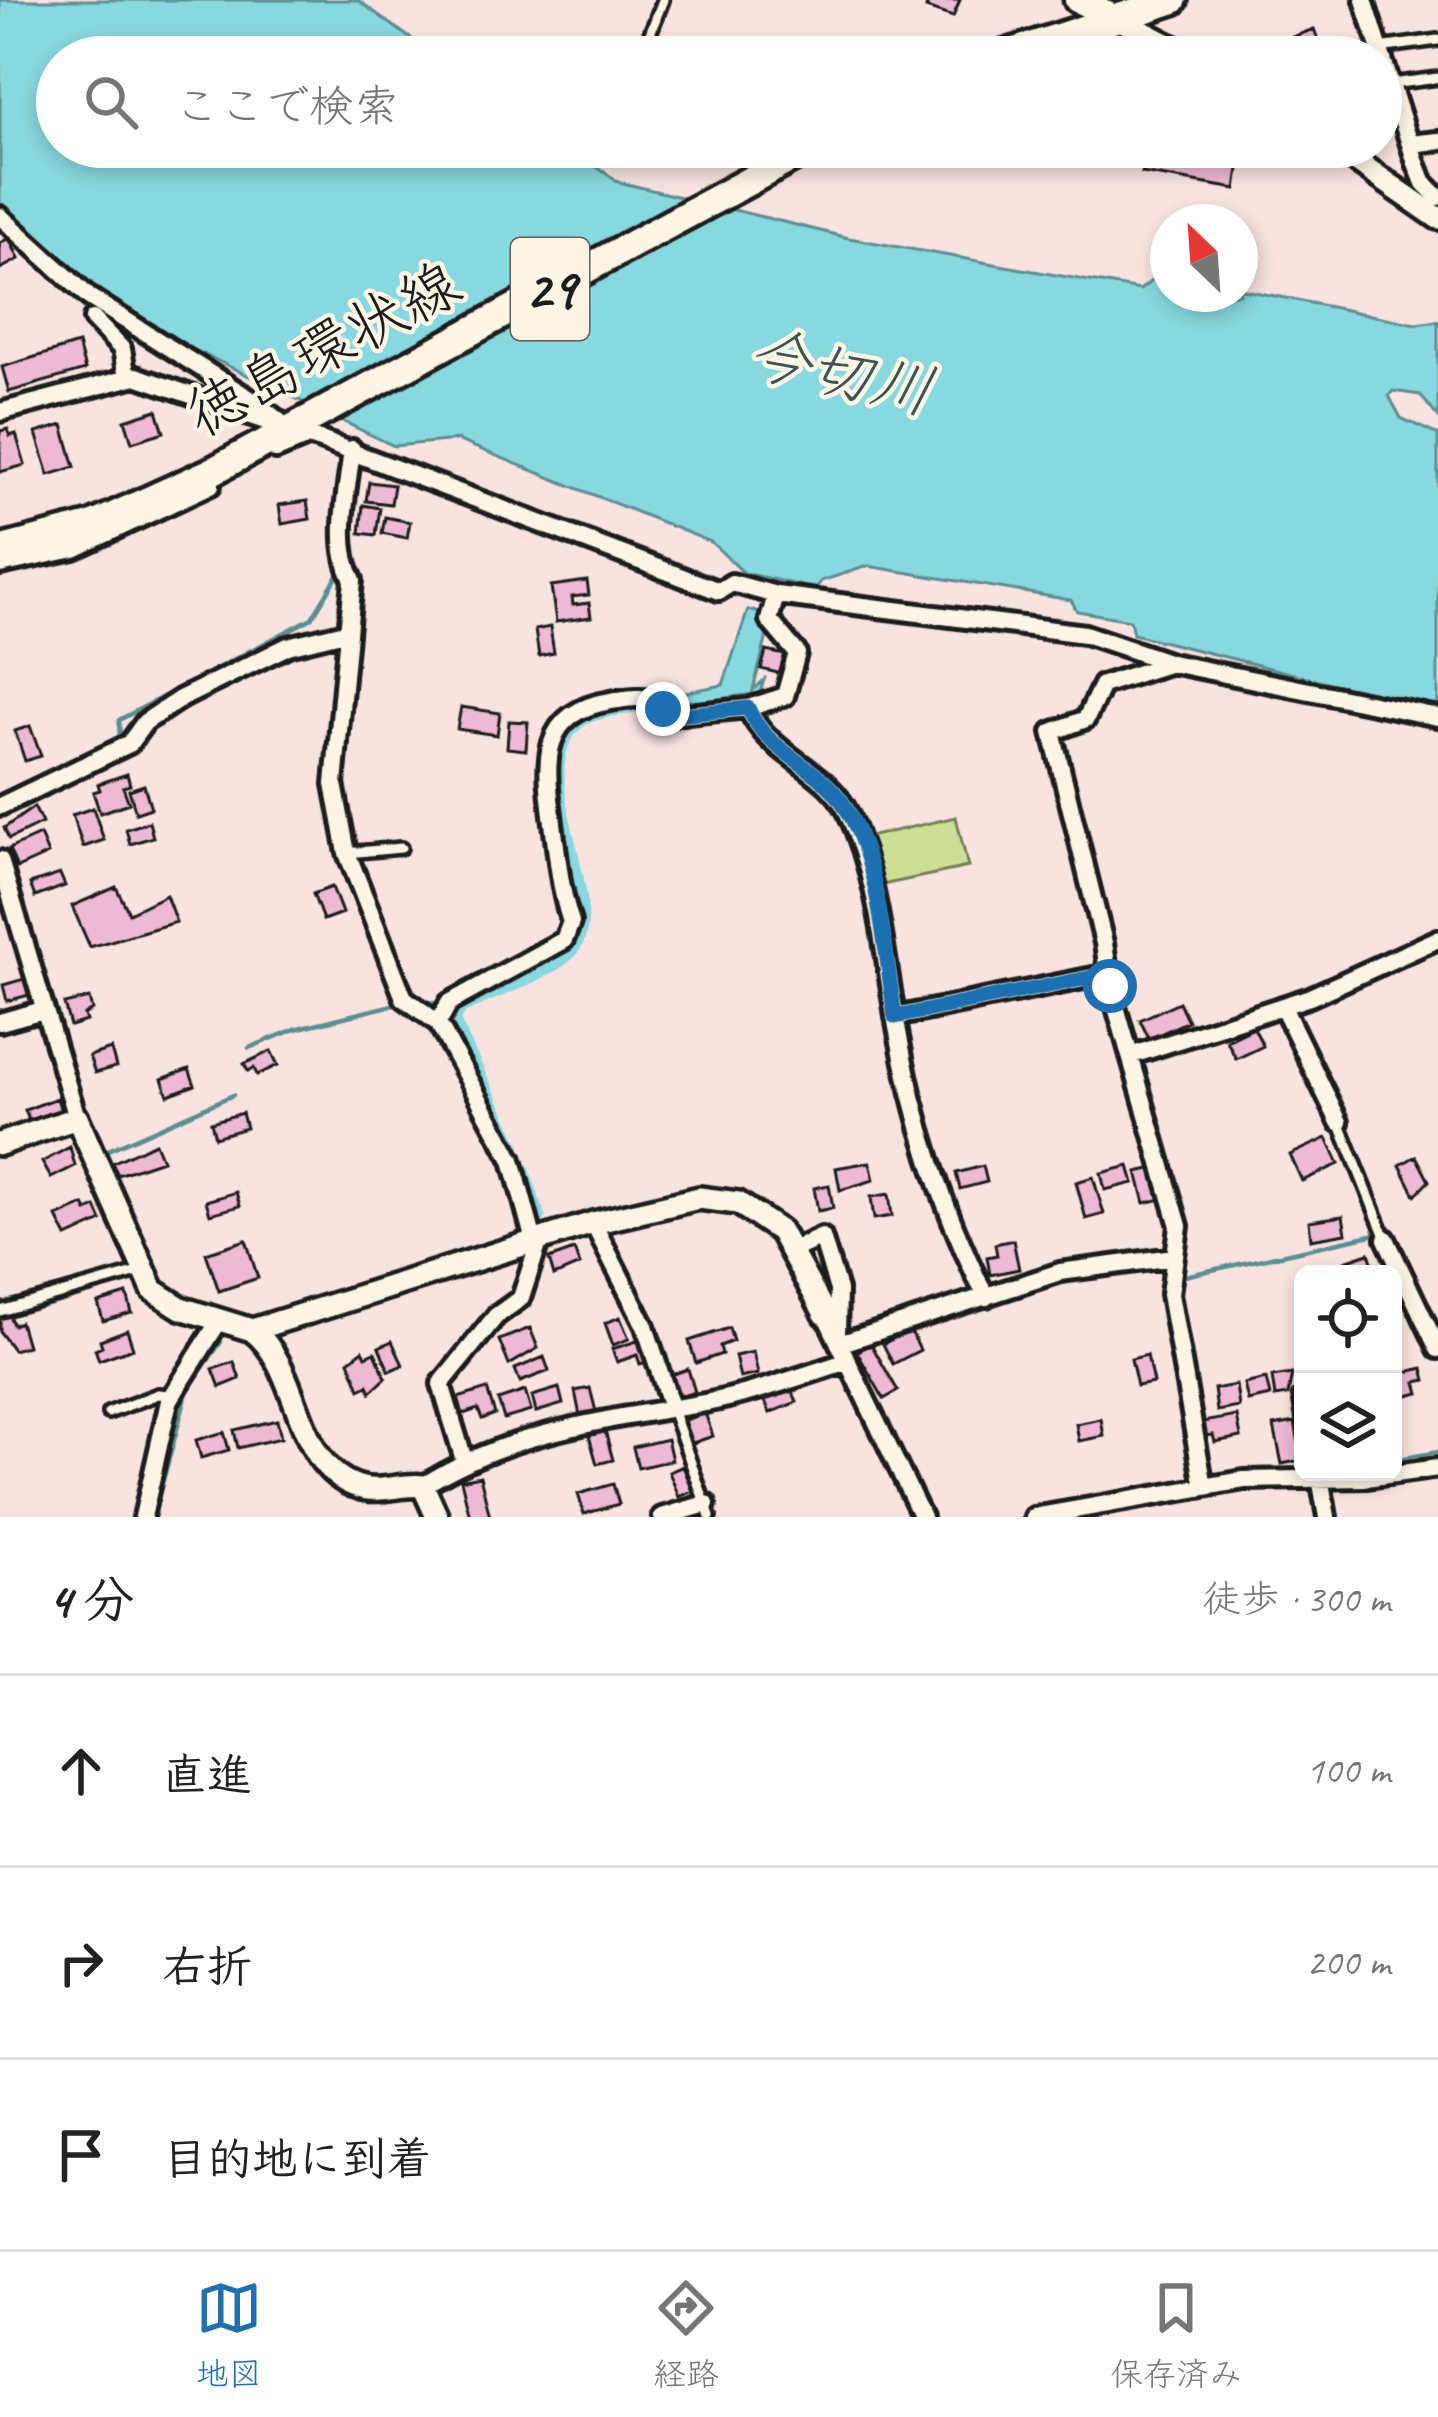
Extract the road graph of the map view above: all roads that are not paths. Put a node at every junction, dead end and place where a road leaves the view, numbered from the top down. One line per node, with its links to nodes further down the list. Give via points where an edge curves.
1 (663, 0): 6 (lane)
2 (1077, 0): 5 (main road)
3 (1173, 0): 5 (main road)
4 (1364, 0): 9 (street)
5 (1122, 10): 7 (main road); 8 (street)
6 (648, 36)
7 (1053, 36)
8 (1161, 36)
9 (1375, 36)
10 (1438, 40): 11 (lane)
11 (1402, 45)
12 (1438, 78): 13 (lane)
13 (1402, 82)
14 (1402, 120): 16 (street)
15 (1438, 141): 16 (street)
16 (1410, 144): 19 (street, via 1424,183)
17 (774, 168): 25 (main road, 徳島環状線 / 29)
18 (1366, 168): 21 (street)
19 (1438, 196)
20 (0, 216): 25 (street, via 89,298)
21 (1438, 218)
22 (93, 319): 23 (street, via 122,349)
23 (127, 379): 24 (street); 25 (street, via 178,387)
24 (0, 412)
25 (290, 430): 27 (main road, 徳島環状線 / 29, via 92,526)
26 (352, 449): 28 (street, via 310,436 74,548); 29 (street, via 719,590 732,584); 30 (street, via 343,542 353,580)
27 (0, 550)
28 (0, 565)
29 (776, 595): 31 (street, via 1085,634); 32 (street, via 769,620 797,653 785,696)
30 (345, 632): 34 (street, via 288,646 180,699 129,744); 36 (street, via 334,784)
31 (1172, 663): 33 (street); 39 (street, via 1102,685 1086,719 1052,732)
32 (748, 708): 42 (street, via 667,716 642,696 576,710 553,735 547,771 571,922 564,940); 43 (street, via 764,737 849,814 877,897)
33 (1438, 717)
34 (0, 806)
35 (401, 848): 36 (lane)
36 (347, 853): 42 (street, via 406,1002)
37 (0, 860): 41 (street)
38 (1438, 939): 40 (street)
39 (1108, 974): 43 (street); 45 (street)
40 (1283, 1006): 45 (street); 47 (street)
41 (43, 1010): 44 (street); 46 (street)
42 (443, 1012): 51 (street, via 512,1160)
43 (895, 1017): 55 (street, via 934,1179)
44 (0, 1022)
45 (1130, 1057): 53 (street, via 1179,1226)
46 (77, 1118): 48 (street); 54 (street)
47 (1339, 1122): 50 (lane)
48 (0, 1144)
49 (593, 1223): 51 (street); 52 (street, via 679,1200 721,1198 754,1210); 63 (street, via 646,1326)
50 (1386, 1239): 61 (street)
51 (537, 1240): 59 (street); 65 (street, via 520,1298 441,1384)
52 (793, 1250): 57 (street); 60 (street, via 822,1237 838,1290)
53 (1174, 1257): 55 (street, via 1060,1272); 71 (street, via 1170,1294)
54 (142, 1271): 56 (lane); 58 (street, via 158,1296)
55 (986, 1297): 60 (street)
56 (0, 1312)
57 (825, 1314): 60 (street)
58 (219, 1321): 59 (street); 62 (street)
59 (252, 1330): 70 (street, via 279,1361 332,1471 361,1488)
60 (841, 1348): 63 (street, via 707,1403); 76 (street)
61 (1438, 1349)
62 (172, 1395): 64 (lane); 73 (street)
63 (671, 1407): 65 (street, via 553,1430); 72 (lane)
64 (108, 1413)
65 (464, 1460): 70 (street)
66 (1438, 1468): 67 (street)
67 (1402, 1470)
68 (1294, 1478): 71 (street)
69 (1316, 1481): 78 (street)
70 (423, 1486): 74 (street)
71 (1204, 1487): 77 (street)
72 (708, 1511): 75 (street)
73 (143, 1517)
74 (437, 1517)
75 (662, 1517)
76 (922, 1517)
77 (1034, 1517)
78 (1327, 1517)

